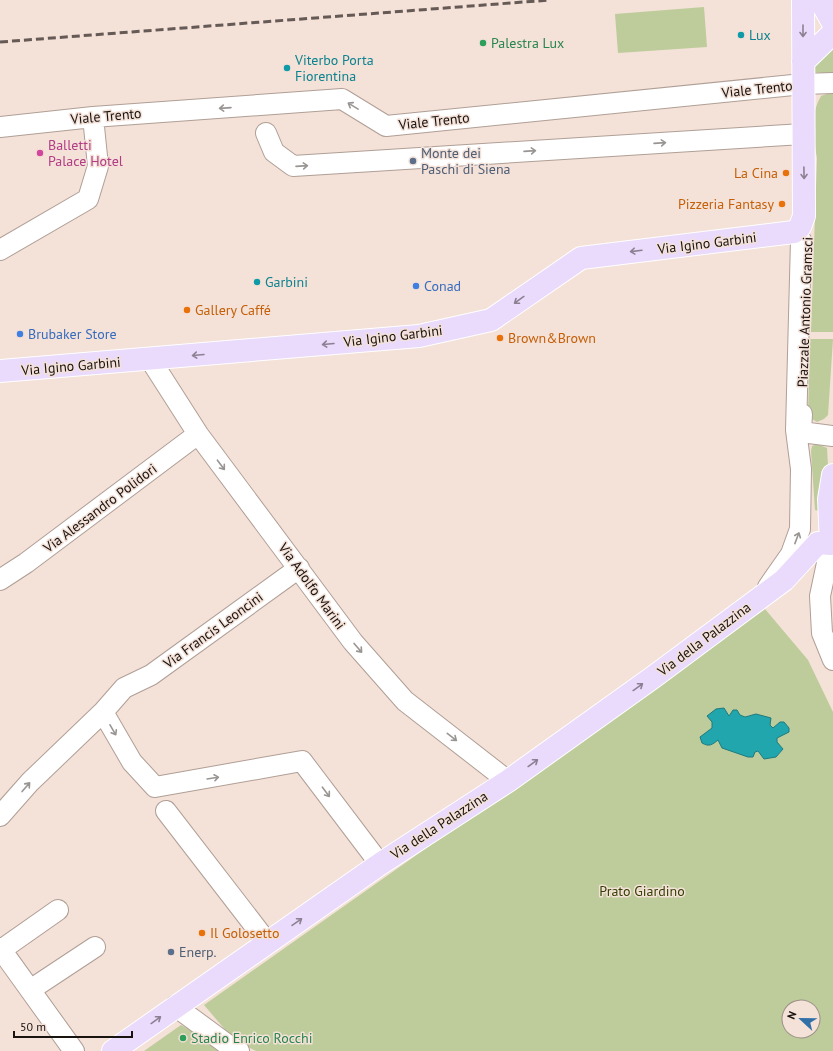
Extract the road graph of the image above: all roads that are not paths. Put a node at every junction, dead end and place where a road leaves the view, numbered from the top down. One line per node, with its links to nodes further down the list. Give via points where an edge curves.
1 (803, 0): 7 (main road, Piazzale Antonio Gramsci, one-way to 7)
2 (820, 0): 5 (main road)
3 (826, 0): 4 (main road)
4 (833, 4)
5 (833, 23)
6 (833, 33): 7 (main road)
7 (804, 62): 9 (main road, Piazzale Antonio Gramsci)
8 (832, 83): 9 (street); 11 (street, via 817,90)
9 (803, 84): 10 (street, Viale Trento, one-way to 10, via 386,126 342,100 273,99); 11 (main road, Piazzale Antonio Gramsci)
10 (93, 117): 12 (street, Viale Trento); 15 (street, via 98,166 88,199)
11 (804, 123): 13 (street, one-way to 11, via 274,152 293,166); 14 (main road, Piazzale Antonio Gramsci, one-way to 14)
12 (0, 127)
13 (266, 134)
14 (799, 224): 16 (main road, Via Igino Garbini, one-way to 16, via 581,258 491,320 419,336); 18 (street, Piazzale Antonio Gramsci, via 801,240); 20 (street, Piazzale Antonio Gramsci, via 809,241 801,432)
15 (0, 250)
16 (150, 359): 17 (main road, Via Igino Garbini); 19 (street, Via Adolfo Marini)
17 (0, 371)
18 (796, 430): 25 (street, Via della Palazzina, one-way to 18, via 791,554 800,529 801,469)
19 (198, 434): 23 (street, Via Adolfo Marini, one-way to 23); 24 (street, Via Alessandro Polidori)
20 (833, 436)
21 (833, 475): 22 (main road, via 829,499)
22 (832, 544): 25 (main road, Via della Palazzina, via 818,543 784,580); 26 (street, via 820,596 822,633)
23 (299, 568): 27 (street, Via Francis Leoncini, via 151,675 124,688); 28 (street, Via Adolfo Marini, one-way to 28, via 353,642 405,701)
24 (0, 580)
25 (762, 595): 28 (main road, Via della Palazzina, one-way to 25)
26 (833, 660)
27 (103, 712): 30 (street, one-way to 27, via 30,782); 31 (street, one-way to 31, via 132,762 155,787 302,761)
28 (508, 781): 31 (main road, Via della Palazzina)
29 (166, 812): 33 (street)
30 (0, 816)
31 (380, 864): 33 (main road, Via della Palazzina, one-way to 31)
32 (58, 910): 35 (street)
33 (268, 942): 37 (main road, Via della Palazzina)
34 (95, 947): 36 (street)
35 (1, 949): 36 (street)
36 (30, 990): 38 (street)
37 (175, 1006): 39 (main road, Via della Palazzina, one-way to 37); 40 (street)
38 (74, 1051)
39 (113, 1051)
40 (239, 1051)

